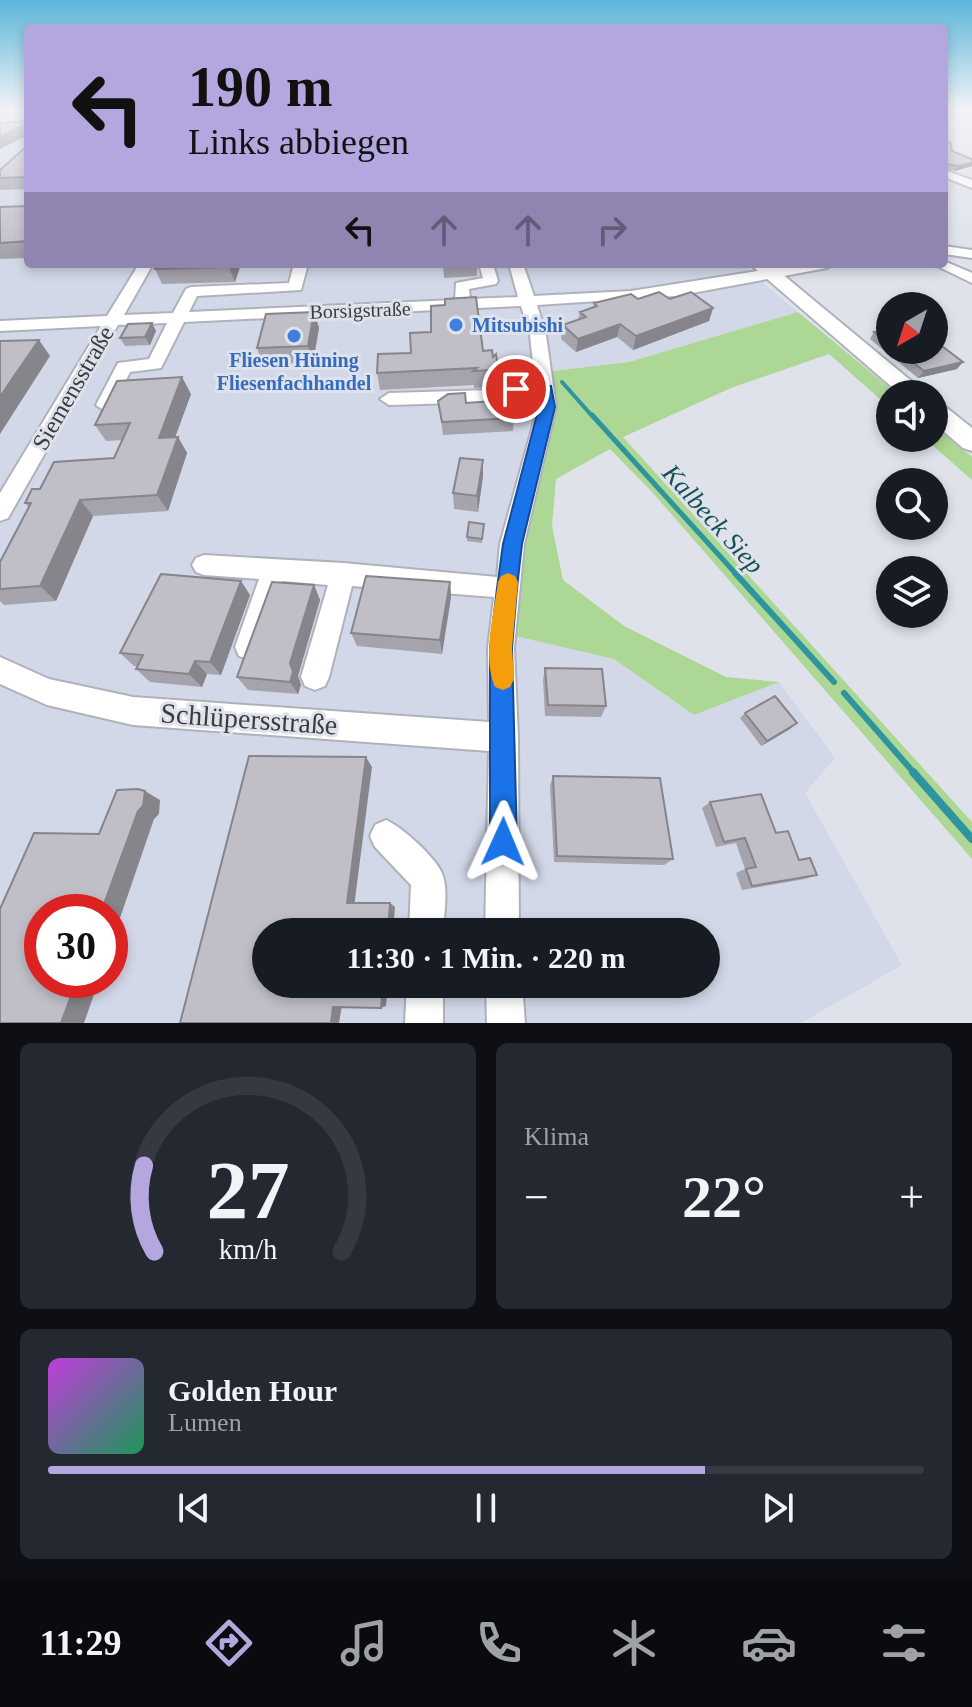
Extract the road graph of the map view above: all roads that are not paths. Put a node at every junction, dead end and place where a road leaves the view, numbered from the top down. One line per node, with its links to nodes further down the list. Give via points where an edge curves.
1 (948, 175): 2 (street)
2 (972, 184)
3 (948, 251): 4 (street)
4 (972, 254)
5 (144, 268): 19 (street, Siemensstraße)
6 (300, 268): 18 (street, via 296,287 191,292)
7 (487, 268): 17 (street, via 491,281 461,286)
8 (517, 268): 16 (street)
9 (738, 268): 14 (street, Borsigstraße)
10 (764, 268): 14 (street, Borsigstraße); 21 (main road)
11 (948, 268): 12 (street)
12 (972, 279)
13 (650, 280): 15 (street)
14 (720, 283): 15 (street, Borsigstraße)
15 (663, 293): 16 (street, Borsigstraße)
16 (528, 302): 17 (street, Borsigstraße); 22 (street)
17 (463, 305): 18 (street, Borsigstraße)
18 (178, 318): 19 (street, Borsigstraße); 24 (street, via 155,364 124,367)
19 (113, 320): 20 (street, Borsigstraße); 27 (street, Siemensstraße)
20 (0, 326)
21 (898, 380)
22 (545, 389): 23 (street); 31 (street, via 547,407 512,544)
23 (389, 399)
24 (101, 413)
25 (948, 422): 26 (main road)
26 (972, 442)
27 (0, 512)
28 (204, 565): 29 (street)
29 (274, 569): 30 (street); 32 (street)
30 (343, 573): 31 (street); 34 (street)
31 (507, 588): 35 (street, via 501,648)
32 (248, 647)
33 (0, 670): 35 (street, Schlüpersstraße, via 47,692 133,711)
34 (315, 677)
35 (504, 738): 38 (street)
36 (386, 836): 37 (street, via 428,879)
37 (427, 918)
38 (502, 918)
39 (425, 998): 41 (street)
40 (505, 998): 42 (street)
41 (424, 1023)
42 (506, 1023)

